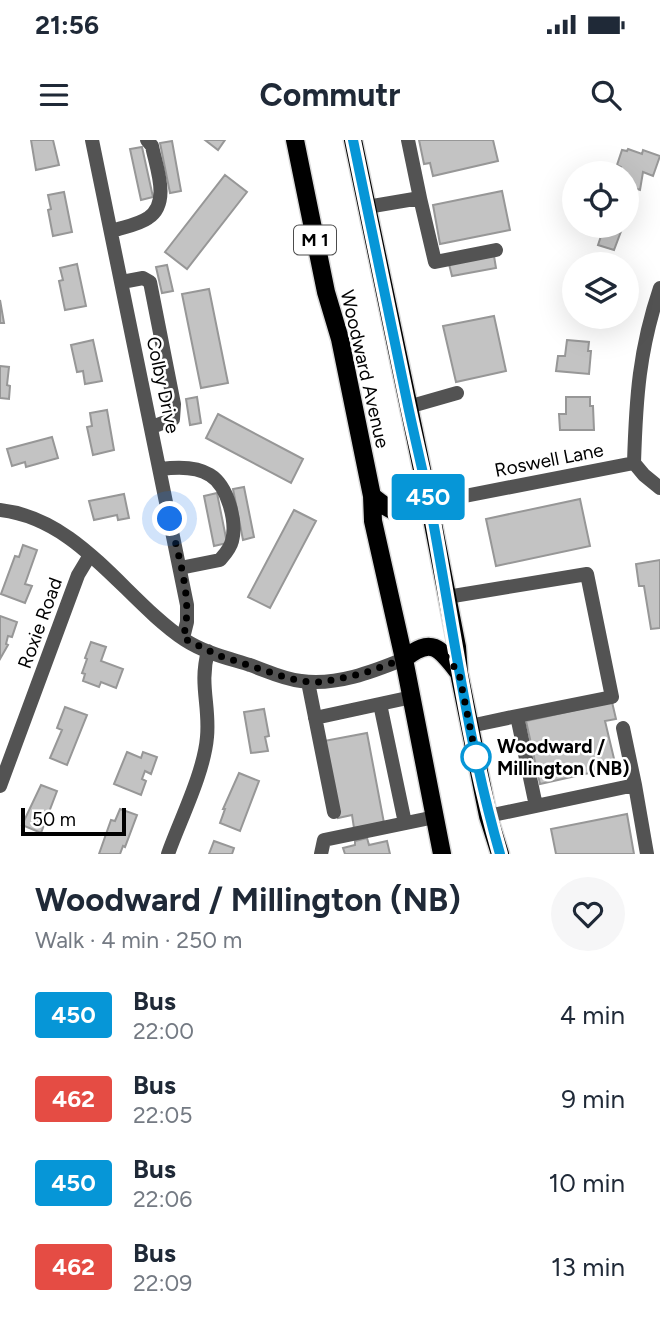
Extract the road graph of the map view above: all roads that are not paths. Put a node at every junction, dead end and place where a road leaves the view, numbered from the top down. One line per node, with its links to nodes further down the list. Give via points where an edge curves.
1 (92, 140): 8 (street, Colby Drive)
2 (147, 140): 8 (street, via 162,195 149,218)
3 (295, 140): 18 (main road, Woodward Avenue / M 1)
4 (354, 140): 7 (main road, Woodward Avenue)
5 (408, 140): 6 (street)
6 (420, 198): 7 (street); 9 (street, via 435,262)
7 (367, 207): 13 (main road, Woodward Avenue)
8 (112, 231): 10 (street, Colby Drive)
9 (496, 250)
10 (122, 282): 14 (street, Colby Drive); 14 (street, via 143,278 150,282 174,404 173,419)
11 (660, 288): 15 (street, via 638,375)
12 (457, 393): 13 (street)
13 (408, 407): 19 (main road, Woodward Avenue)
14 (152, 428): 16 (street, Colby Drive)
15 (634, 463): 17 (street); 19 (street, Roswell Lane)
16 (161, 469): 22 (street, Colby Drive); 22 (street, via 195,469 211,475 228,501 233,525 232,542 219,560)
17 (660, 488)
18 (372, 496): 19 (main road, via 399,514); 26 (main road, Woodward Avenue / M 1, via 373,521)
19 (429, 503): 23 (main road, Woodward Avenue)
20 (0, 510): 21 (street, via 53,528)
21 (90, 555): 24 (street); 36 (street, Roxie Road, via 78,575)
22 (180, 568): 24 (street, Colby Drive, via 188,615)
23 (447, 597): 27 (main road, Woodward Avenue); 31 (street, via 587,574 612,697)
24 (183, 638): 25 (street)
25 (208, 652): 28 (street); 42 (street, via 203,681 205,750)
26 (404, 659): 27 (main road, via 417,649 435,647); 28 (street, via 341,679); 29 (main road, Woodward Avenue / M 1)
27 (459, 673): 33 (main road, Woodward Avenue)
28 (308, 682): 32 (street)
29 (412, 698): 30 (street); 40 (main road, Woodward Avenue / M 1)
30 (380, 704): 32 (street); 41 (street)
31 (517, 716): 33 (street); 37 (street)
32 (315, 718): 38 (street)
33 (470, 726): 39 (main road, Woodward Avenue)
34 (623, 728): 35 (street)
35 (635, 785): 37 (street); 46 (street)
36 (0, 786)
37 (536, 806): 39 (street)
38 (334, 812)
39 (488, 816): 45 (main road, Woodward Avenue)
40 (435, 817): 41 (street); 44 (main road, Woodward Avenue / M 1)
41 (405, 824): 43 (street, via 324,840)
42 (168, 854)
43 (321, 854)
44 (442, 854)
45 (500, 854)
46 (648, 854)

